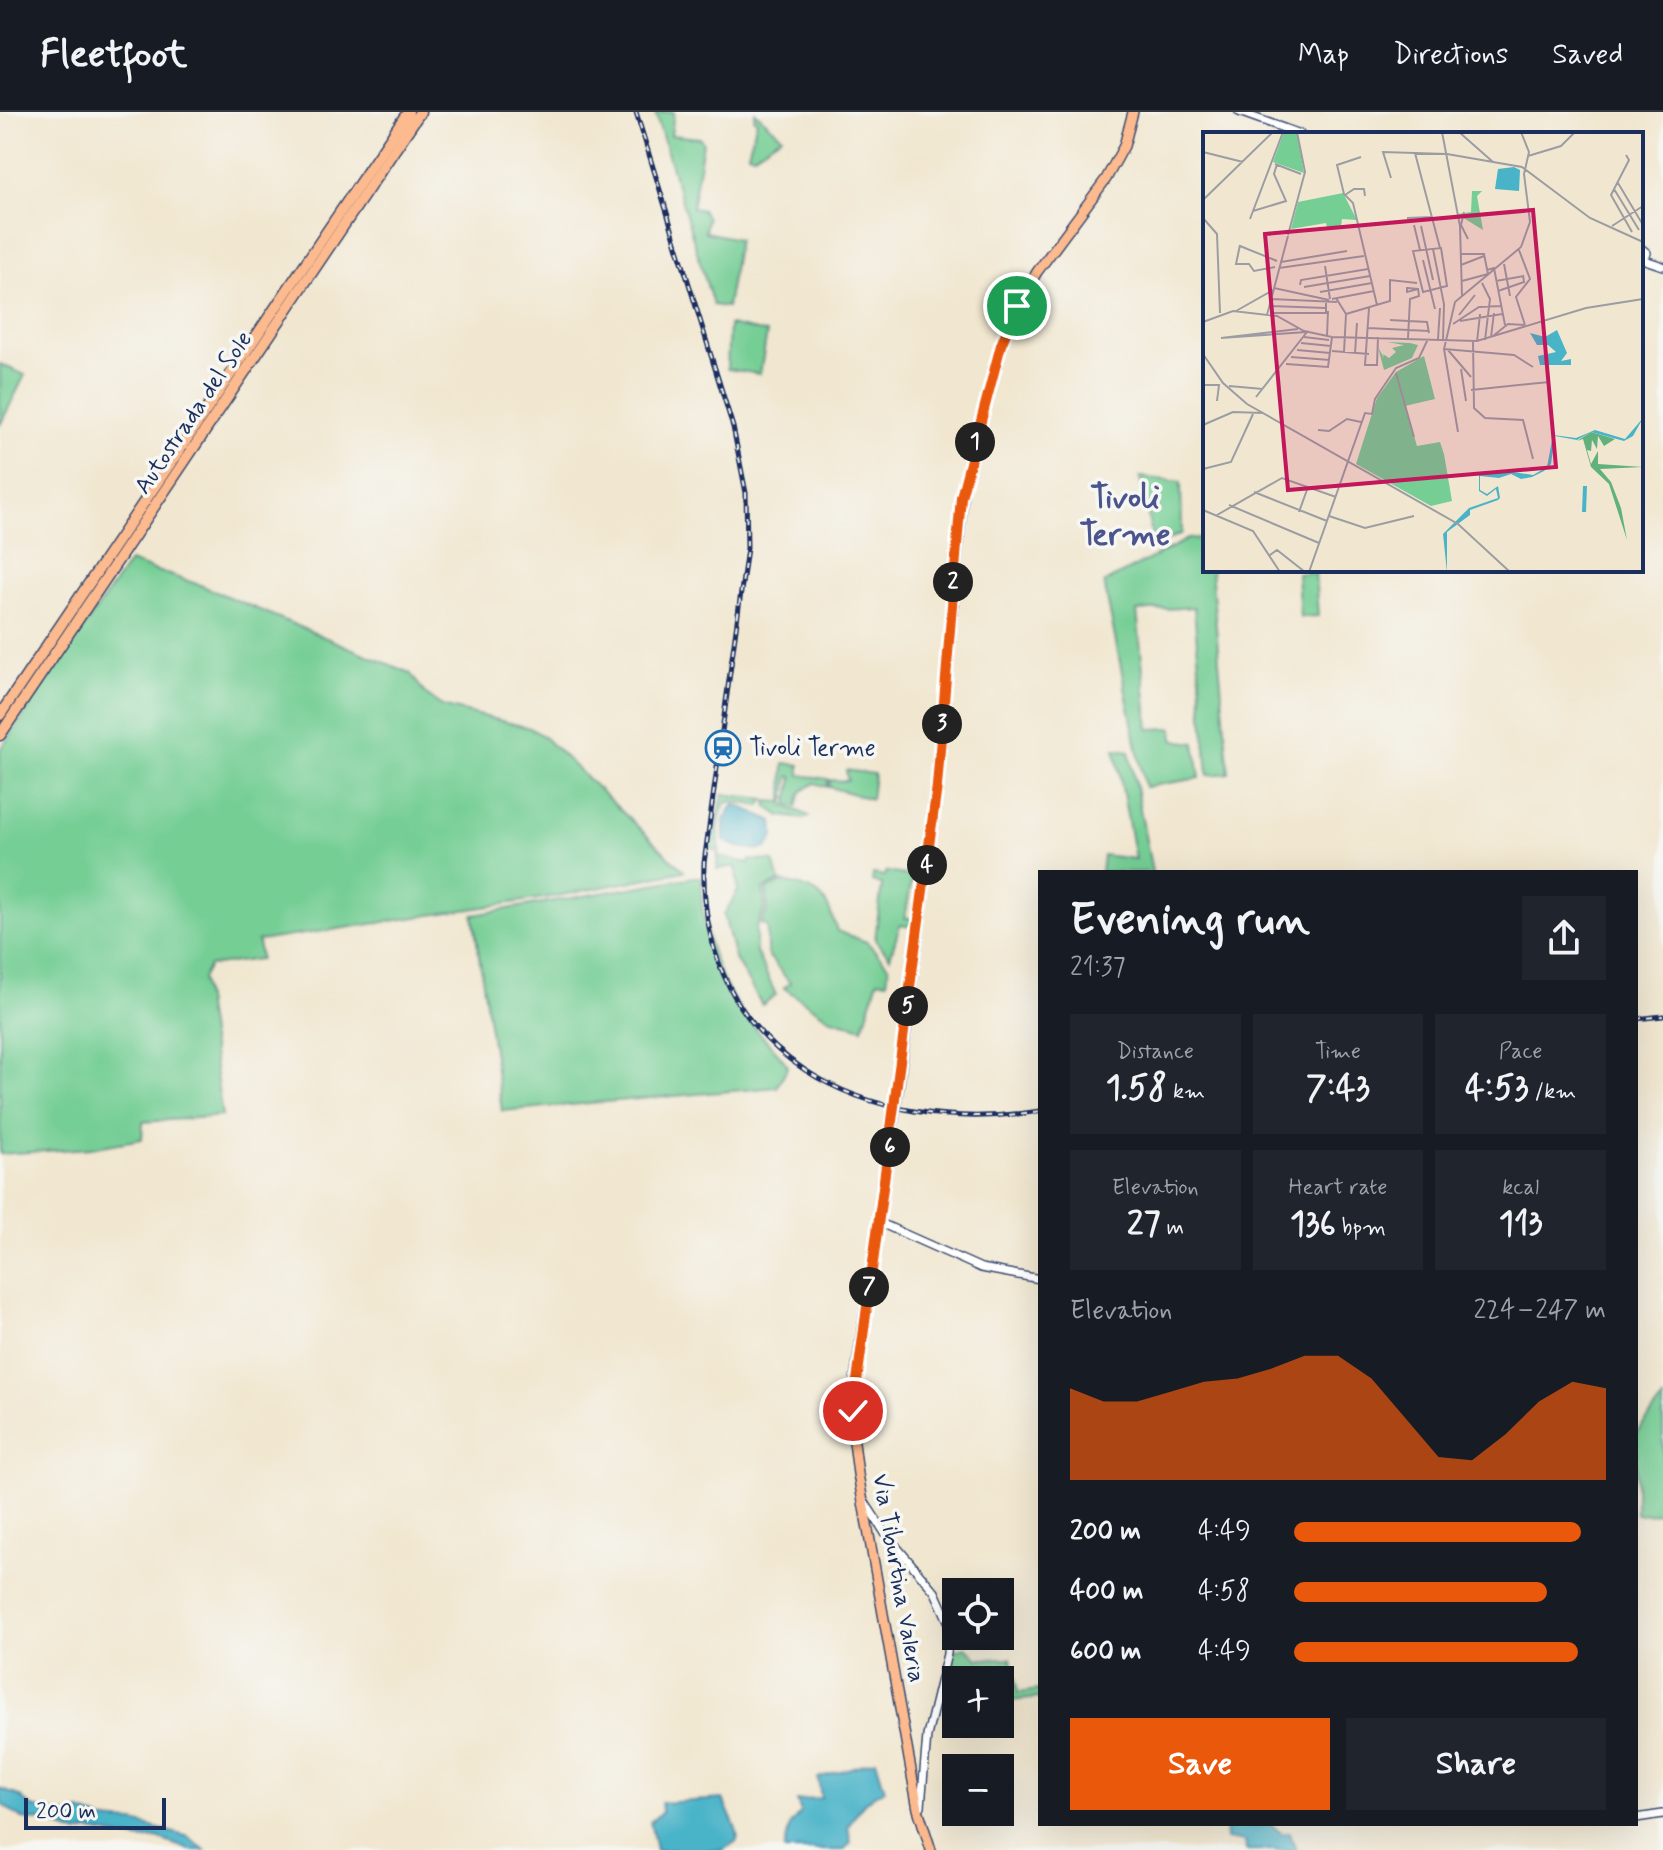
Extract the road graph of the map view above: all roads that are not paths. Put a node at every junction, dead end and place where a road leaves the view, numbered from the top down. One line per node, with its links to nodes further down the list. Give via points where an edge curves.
1 (408, 112): 8 (highway, Autostrada del Sole)
2 (420, 112): 8 (highway, Autostrada del Sole)
3 (1239, 112): 5 (street)
4 (1133, 114): 12 (main road, Via Tiburtina Valeria, via 1104,184 1017,306 1001,345 964,483 937,786)
5 (1294, 132)
6 (1643, 260): 7 (street)
7 (1663, 266)
8 (153, 502): 9 (highway, Autostrada del Sole)
9 (116, 556): 10 (highway, Autostrada del Sole); 11 (highway, Autostrada del Sole)
10 (0, 715)
11 (0, 735)
12 (878, 1222): 13 (street, via 981,1268); 14 (main road, Via Tiburtina Valeria, via 852,1417)
13 (1038, 1279)
14 (863, 1499): 15 (main road, Via Tiburtina Valeria); 16 (street)
15 (868, 1525): 16 (street); 17 (main road, Via Tiburtina Valeria)
16 (882, 1529): 17 (street); 19 (street, via 935,1592 949,1624)
17 (870, 1539): 18 (main road, Via Tiburtina Valeria)
18 (910, 1756): 19 (street); 22 (main road, Via Tiburtina Valeria)
19 (924, 1756): 22 (street)
20 (1663, 1814): 21 (street)
21 (1638, 1818)
22 (925, 1831): 23 (main road, Via Tiburtina Valeria)
23 (931, 1850)

